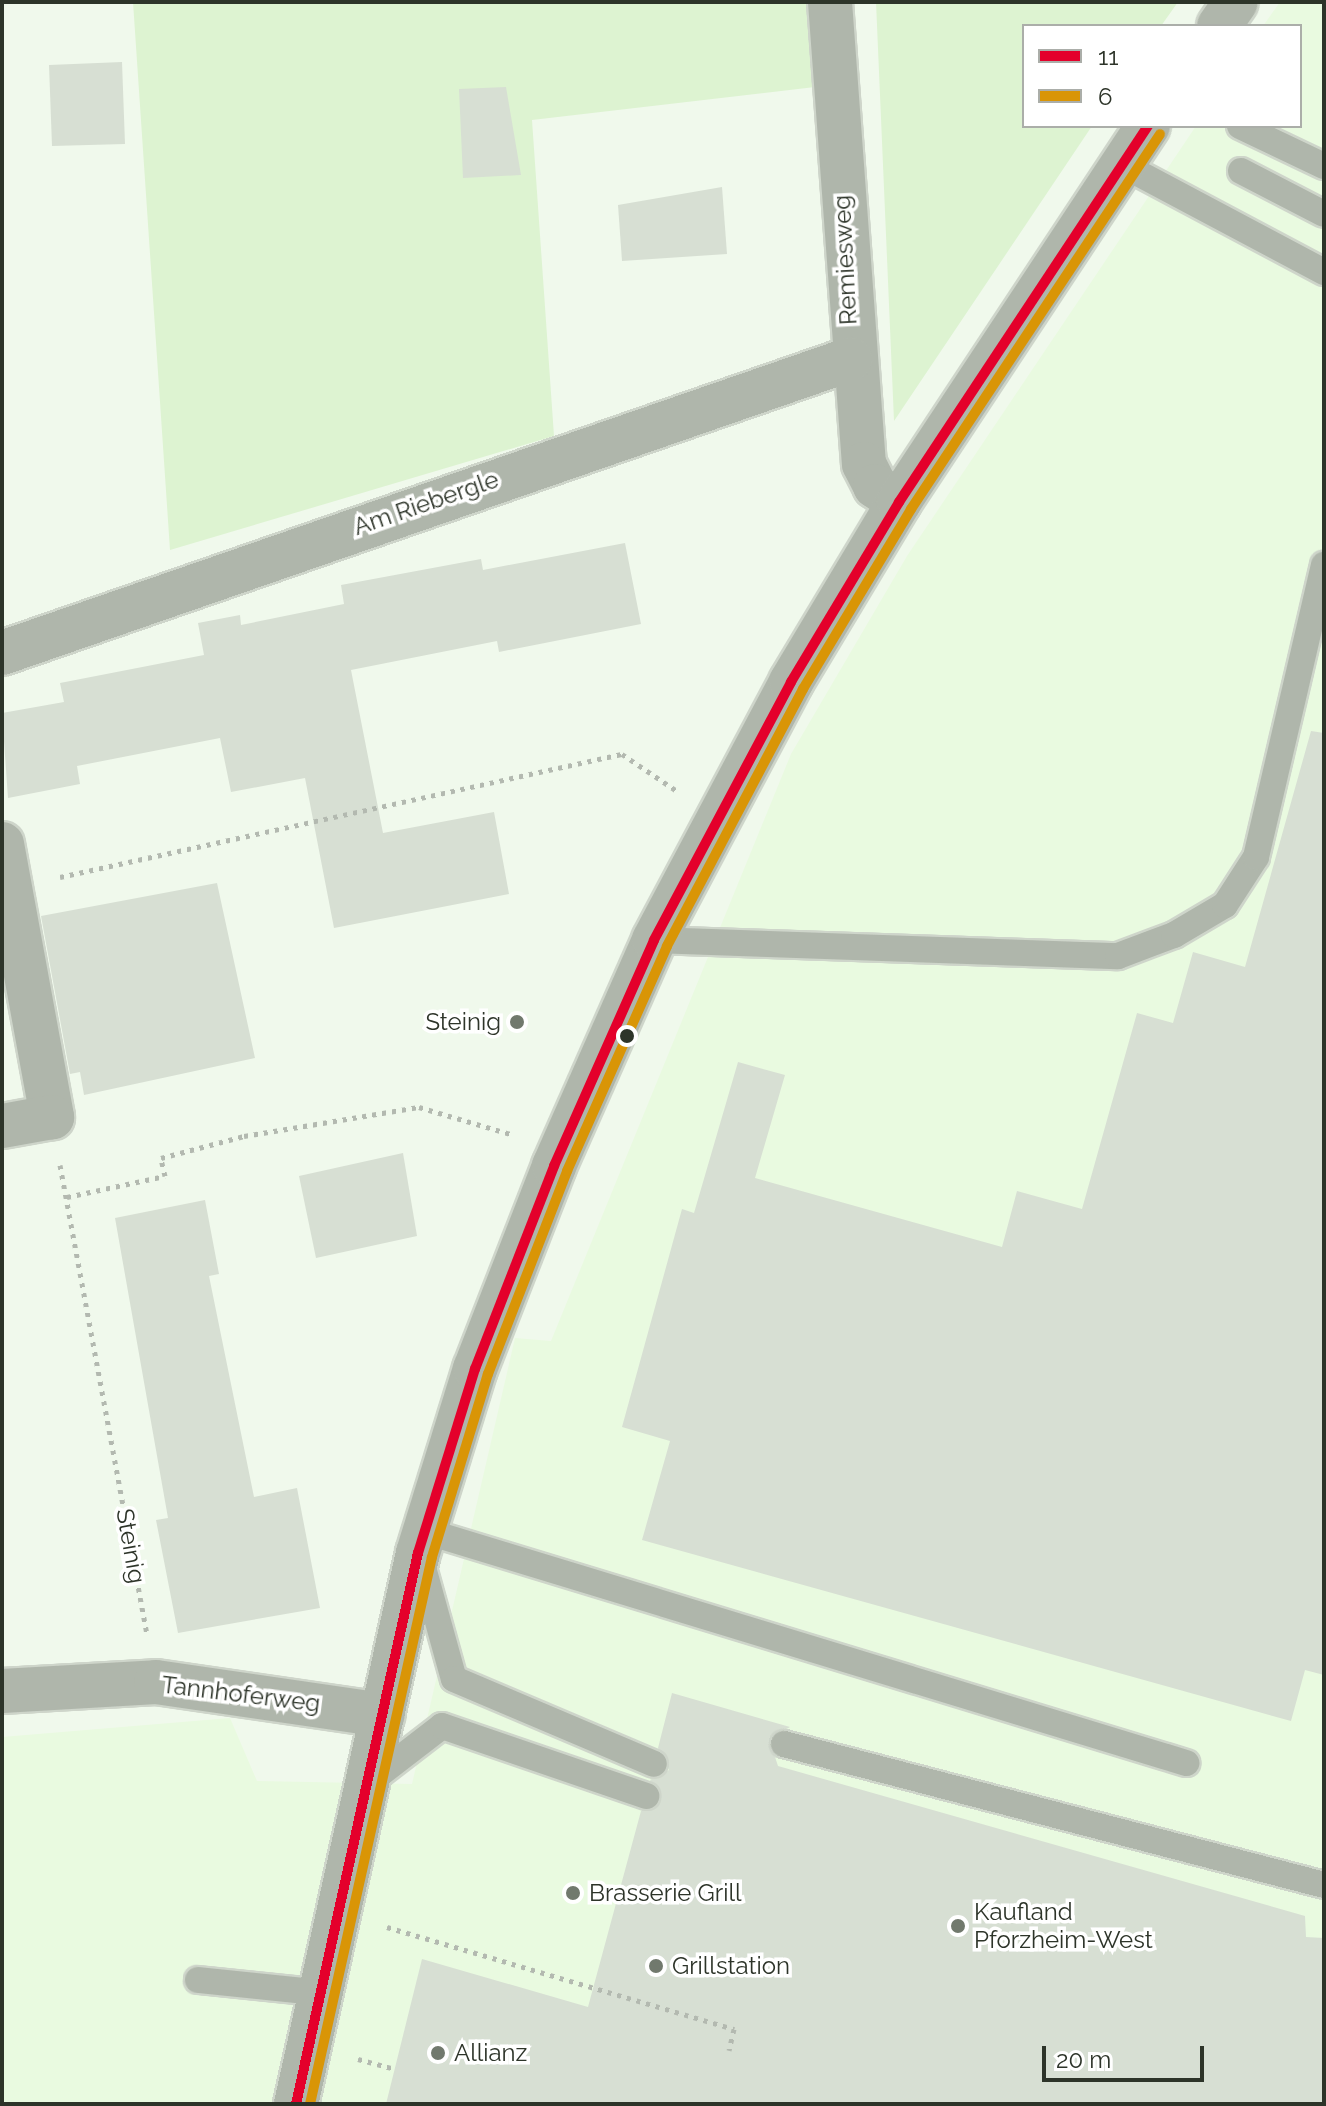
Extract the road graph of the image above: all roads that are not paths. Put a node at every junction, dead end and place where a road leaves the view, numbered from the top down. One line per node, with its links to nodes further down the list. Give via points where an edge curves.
1 (830, 2): 11 (street, Remiesweg)
2 (1236, 2): 3 (street)
3 (1220, 24)
4 (1147, 128): 6 (street)
5 (1244, 128): 7 (lane)
6 (1121, 164): 10 (lane); 12 (street)
7 (1324, 166)
8 (1241, 171): 9 (lane)
9 (1324, 214)
10 (1324, 272)
11 (851, 359): 12 (street, Remiesweg, via 864,464 875,486); 14 (street, Am Riebergle)
12 (899, 502): 16 (street, via 718,817)
13 (1324, 565): 16 (lane, via 1256,857 1225,905 1174,935 1118,956)
14 (2, 653)
15 (2, 844): 17 (street, via 52,1117)
16 (654, 940): 18 (street, via 554,1166 475,1369)
17 (2, 1126)
18 (422, 1542): 20 (street); 22 (lane); 23 (lane, via 454,1679)
19 (2, 1691): 20 (street, Tannhoferweg, via 156,1682)
20 (383, 1715): 24 (street)
21 (784, 1744): 26 (lane)
22 (1186, 1763)
23 (654, 1764)
24 (368, 1783): 25 (lane, via 442,1726); 28 (street)
25 (646, 1796)
26 (1324, 1885)
27 (198, 1980): 28 (lane)
28 (324, 1993): 29 (street)
29 (296, 2104)

